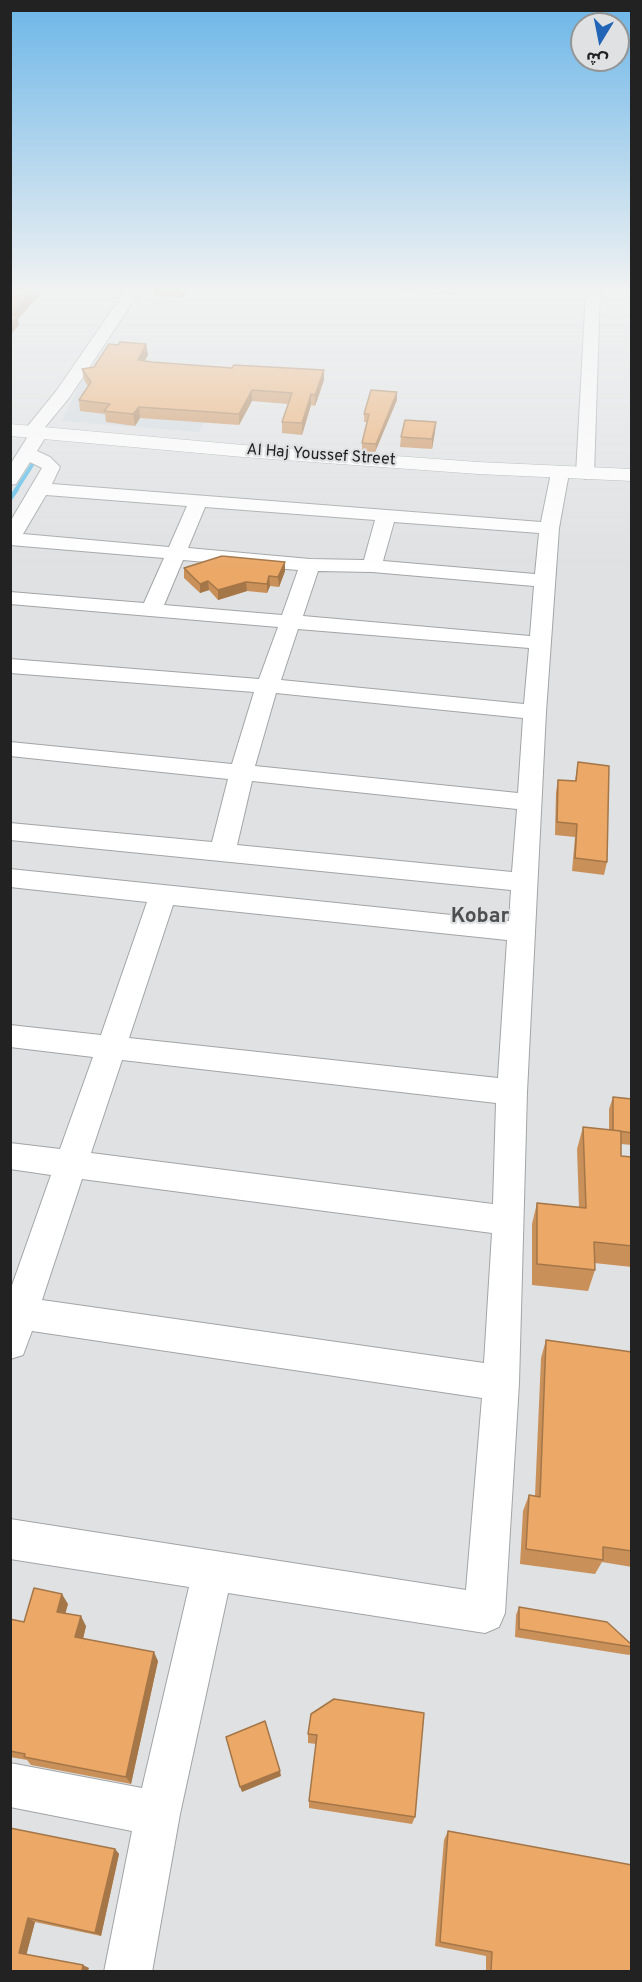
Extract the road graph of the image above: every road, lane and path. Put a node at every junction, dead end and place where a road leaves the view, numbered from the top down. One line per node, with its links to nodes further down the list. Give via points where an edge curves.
1 (70, 383): 4 (street, via 36,427)
2 (582, 383): 6 (street)
3 (10, 430): 4 (main road, Al Haj Youssef Street)
4 (39, 433): 5 (street); 6 (main road, Al Haj Youssef Street)
5 (28, 454): 8 (street); 9 (street, via 51,467)
6 (572, 473): 7 (main road, Al Haj Youssef Street); 12 (street)
7 (632, 476)
8 (10, 480)
9 (40, 489): 10 (street); 13 (street)
10 (199, 500): 11 (street); 14 (street)
11 (386, 514): 12 (street); 16 (street)
12 (549, 528): 17 (street)
13 (11, 539): 14 (street)
14 (176, 553): 15 (street); 19 (street)
15 (310, 565): 16 (street); 20 (street)
16 (372, 566): 17 (street)
17 (544, 581): 21 (street)
18 (10, 598): 19 (street)
19 (152, 609): 20 (street)
20 (291, 620): 21 (street); 23 (street)
21 (542, 643): 24 (street)
22 (10, 666): 23 (street)
23 (269, 686): 24 (street); 26 (street, via 252,731)
24 (535, 712): 27 (street)
25 (10, 749): 26 (street)
26 (243, 771): 27 (street); 29 (street)
27 (531, 802): 31 (street)
28 (10, 831): 29 (street)
29 (222, 852): 31 (street)
30 (10, 878): 32 (street)
31 (525, 882): 33 (street)
32 (164, 895): 33 (street); 35 (street)
33 (523, 932): 36 (street)
34 (10, 1036): 35 (street)
35 (111, 1048): 36 (street); 38 (street)
36 (512, 1092): 39 (street)
37 (10, 1156): 38 (street)
38 (71, 1164): 39 (street); 40 (street)
39 (509, 1221): 41 (street)
40 (14, 1322): 41 (street)
41 (501, 1383): 43 (street, via 485,1613)
42 (10, 1539): 43 (street)
43 (213, 1571): 45 (street)
44 (10, 1785): 45 (street)
45 (158, 1814): 46 (street)
46 (128, 1971)

